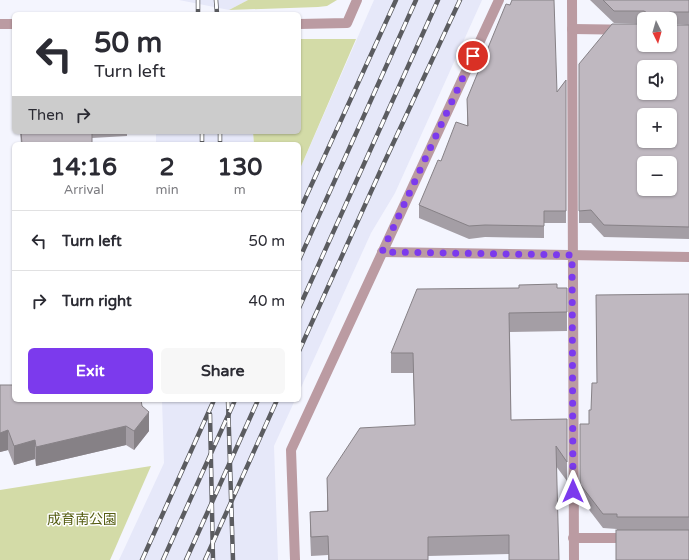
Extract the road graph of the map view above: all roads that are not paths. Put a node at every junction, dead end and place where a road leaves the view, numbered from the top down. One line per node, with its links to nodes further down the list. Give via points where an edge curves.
1 (357, 0): 6 (street, via 347,24)
2 (499, 0): 9 (street)
3 (572, 0): 7 (street)
4 (0, 24): 5 (street)
5 (12, 24)
6 (301, 24)
7 (572, 29): 8 (street); 10 (street)
8 (637, 30)
9 (382, 252): 10 (street); 14 (street, via 291,450)
10 (572, 255): 11 (street); 12 (street)
11 (689, 257)
12 (573, 538): 13 (street); 15 (street)
13 (643, 538)
14 (295, 560)
15 (574, 560)

